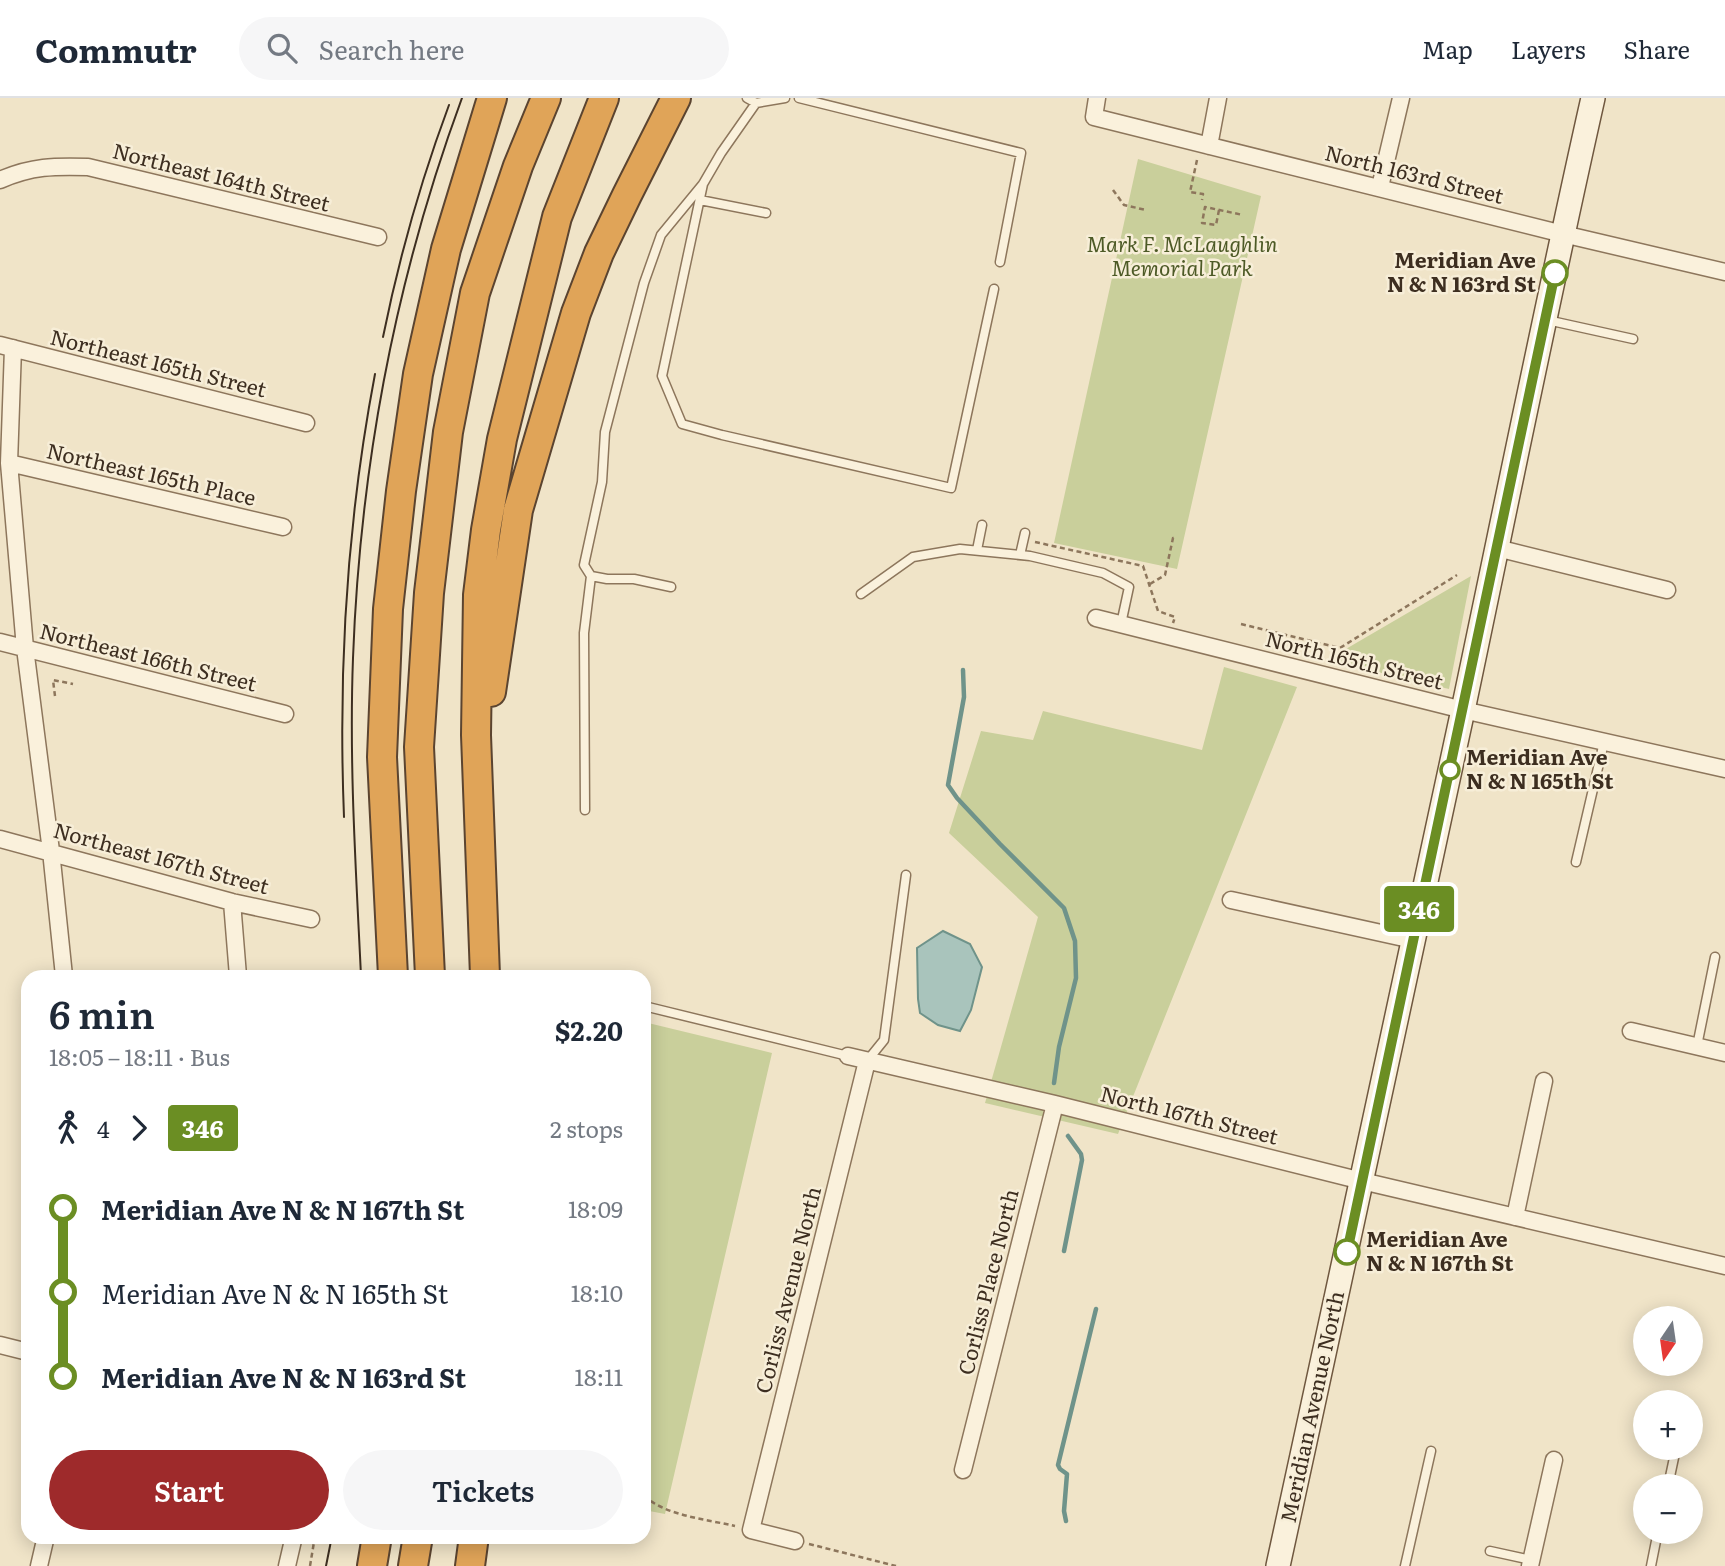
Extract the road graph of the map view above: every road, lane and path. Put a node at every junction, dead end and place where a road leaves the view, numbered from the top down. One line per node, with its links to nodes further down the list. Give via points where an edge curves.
1 (492, 98): 72 (highway, via 446,249 418,374 401,491 388,609 382,757)
2 (546, 98): 73 (highway, via 475,293 447,432 429,593 419,747)
3 (604, 98): 57 (highway, via 557,216 502,439 478,595)
4 (676, 98): 57 (highway, via 626,195 576,313 518,510 493,686)
5 (747, 98): 12 (lane)
6 (785, 98): 12 (lane)
7 (799, 98): 27 (lane, via 1021,153)
8 (1097, 98): 13 (street, North 163rd Street, via 1094,117)
9 (1218, 98): 13 (street)
10 (1401, 98): 17 (street)
11 (1593, 98): 25 (street, Meridian Avenue North)
12 (756, 103): 16 (lane)
13 (1209, 145): 17 (street, North 163rd Street)
14 (1196, 165): 20 (path, via 1190,191 1203,194)
15 (0, 180): 26 (street, Northeast 164th Street, via 32,169 88,167)
16 (703, 184): 19 (lane); 43 (lane, via 661,235 644,283 605,432 601,482 584,565)
17 (1380, 187): 25 (street, North 163rd Street)
18 (1113, 190): 21 (path, via 1124,205)
19 (700, 200): 23 (lane); 29 (lane, via 662,376 682,424 951,488)
20 (1202, 200)
21 (1146, 209)
22 (1219, 210): 22 (path, via 1205,207 1202,223 1216,225); 24 (path)
23 (766, 212)
24 (1243, 215)
25 (1563, 234): 28 (street, North 163rd Street); 30 (street, Meridian Avenue North)
26 (378, 237)
27 (1000, 262)
28 (1725, 272)
29 (994, 289)
30 (1545, 319): 31 (lane); 39 (street, Meridian Avenue North)
31 (1633, 338)
32 (7, 347): 33 (street, Northeast 165th Street); 34 (street)
33 (306, 423)
34 (9, 463): 36 (street, Northeast 165th Place); 52 (street)
35 (982, 525): 40 (lane)
36 (283, 527)
37 (1025, 533): 41 (lane)
38 (1175, 538): 44 (path, via 1165,575)
39 (1497, 548): 46 (street); 55 (street, Meridian Avenue North)
40 (977, 550): 41 (lane); 47 (lane, via 960,548 914,557)
41 (1020, 555): 49 (lane, via 1103,573 1129,587)
42 (1457, 575): 50 (path, via 1340,648)
43 (591, 576): 45 (lane); 60 (lane, via 584,632)
44 (1150, 584)
45 (671, 587)
46 (1667, 590)
47 (861, 594)
48 (1096, 618): 49 (street, North 165th Street)
49 (1121, 624): 55 (street, North 165th Street)
50 (1241, 624)
51 (0, 642): 52 (street, Northeast 166th Street)
52 (25, 648): 56 (street, Northeast 166th Street); 62 (street)
53 (74, 684): 54 (path, via 53,680)
54 (55, 696)
55 (1463, 710): 58 (street, North 165th Street); 68 (street, Meridian Avenue North)
56 (285, 714)
57 (476, 735): 74 (highway)
58 (1604, 742): 59 (street, North 165th Street); 63 (lane)
59 (1725, 769)
60 (585, 810)
61 (0, 839): 62 (street, Northeast 167th Street)
62 (51, 851): 66 (street, Northeast 167th Street); 70 (street)
63 (1576, 862)
64 (906, 875): 80 (lane, via 884,1040)
65 (1231, 900): 68 (street)
66 (232, 902): 67 (street, Northeast 167th Street); 71 (street)
67 (311, 919)
68 (1413, 940): 83 (street, Meridian Avenue North)
69 (1715, 957): 77 (lane)
70 (63, 970)
71 (238, 970)
72 (393, 970)
73 (430, 970)
74 (485, 970)
75 (651, 1008): 79 (lane, North 167th Street)
76 (1631, 1031): 77 (street)
77 (1697, 1046): 78 (street)
78 (1725, 1053)
79 (848, 1056): 80 (street, North 167th Street)
80 (867, 1061): 82 (street, North 167th Street); 92 (street, Corliss Avenue North)
81 (1545, 1081): 84 (street)
82 (1055, 1104): 83 (street, North 167th Street); 90 (street, Corliss Place North)
83 (1362, 1181): 84 (street, North 167th Street); 110 (street, Meridian Avenue North)
84 (1514, 1217): 85 (street, North 167th Street)
85 (1725, 1266)
86 (0, 1345): 87 (street)
87 (21, 1350)
88 (1431, 1451): 111 (lane)
89 (1554, 1460): 102 (street)
90 (963, 1470)
91 (651, 1502): 92 (path, via 666,1510)
92 (751, 1530): 93 (street)
93 (796, 1541): 109 (path)
94 (44, 1544): 103 (street)
95 (292, 1544): 104 (street)
96 (314, 1544): 105 (path)
97 (376, 1544): 106 (highway)
98 (417, 1544): 107 (highway)
99 (473, 1544): 108 (highway)
100 (1655, 1544): 112 (lane)
101 (1490, 1551): 102 (lane)
102 (1531, 1563)
103 (40, 1566)
104 (287, 1566)
105 (310, 1566)
106 (372, 1566)
107 (413, 1566)
108 (470, 1566)
109 (896, 1566)
110 (1278, 1566)
111 (1405, 1566)
112 (1651, 1566)

